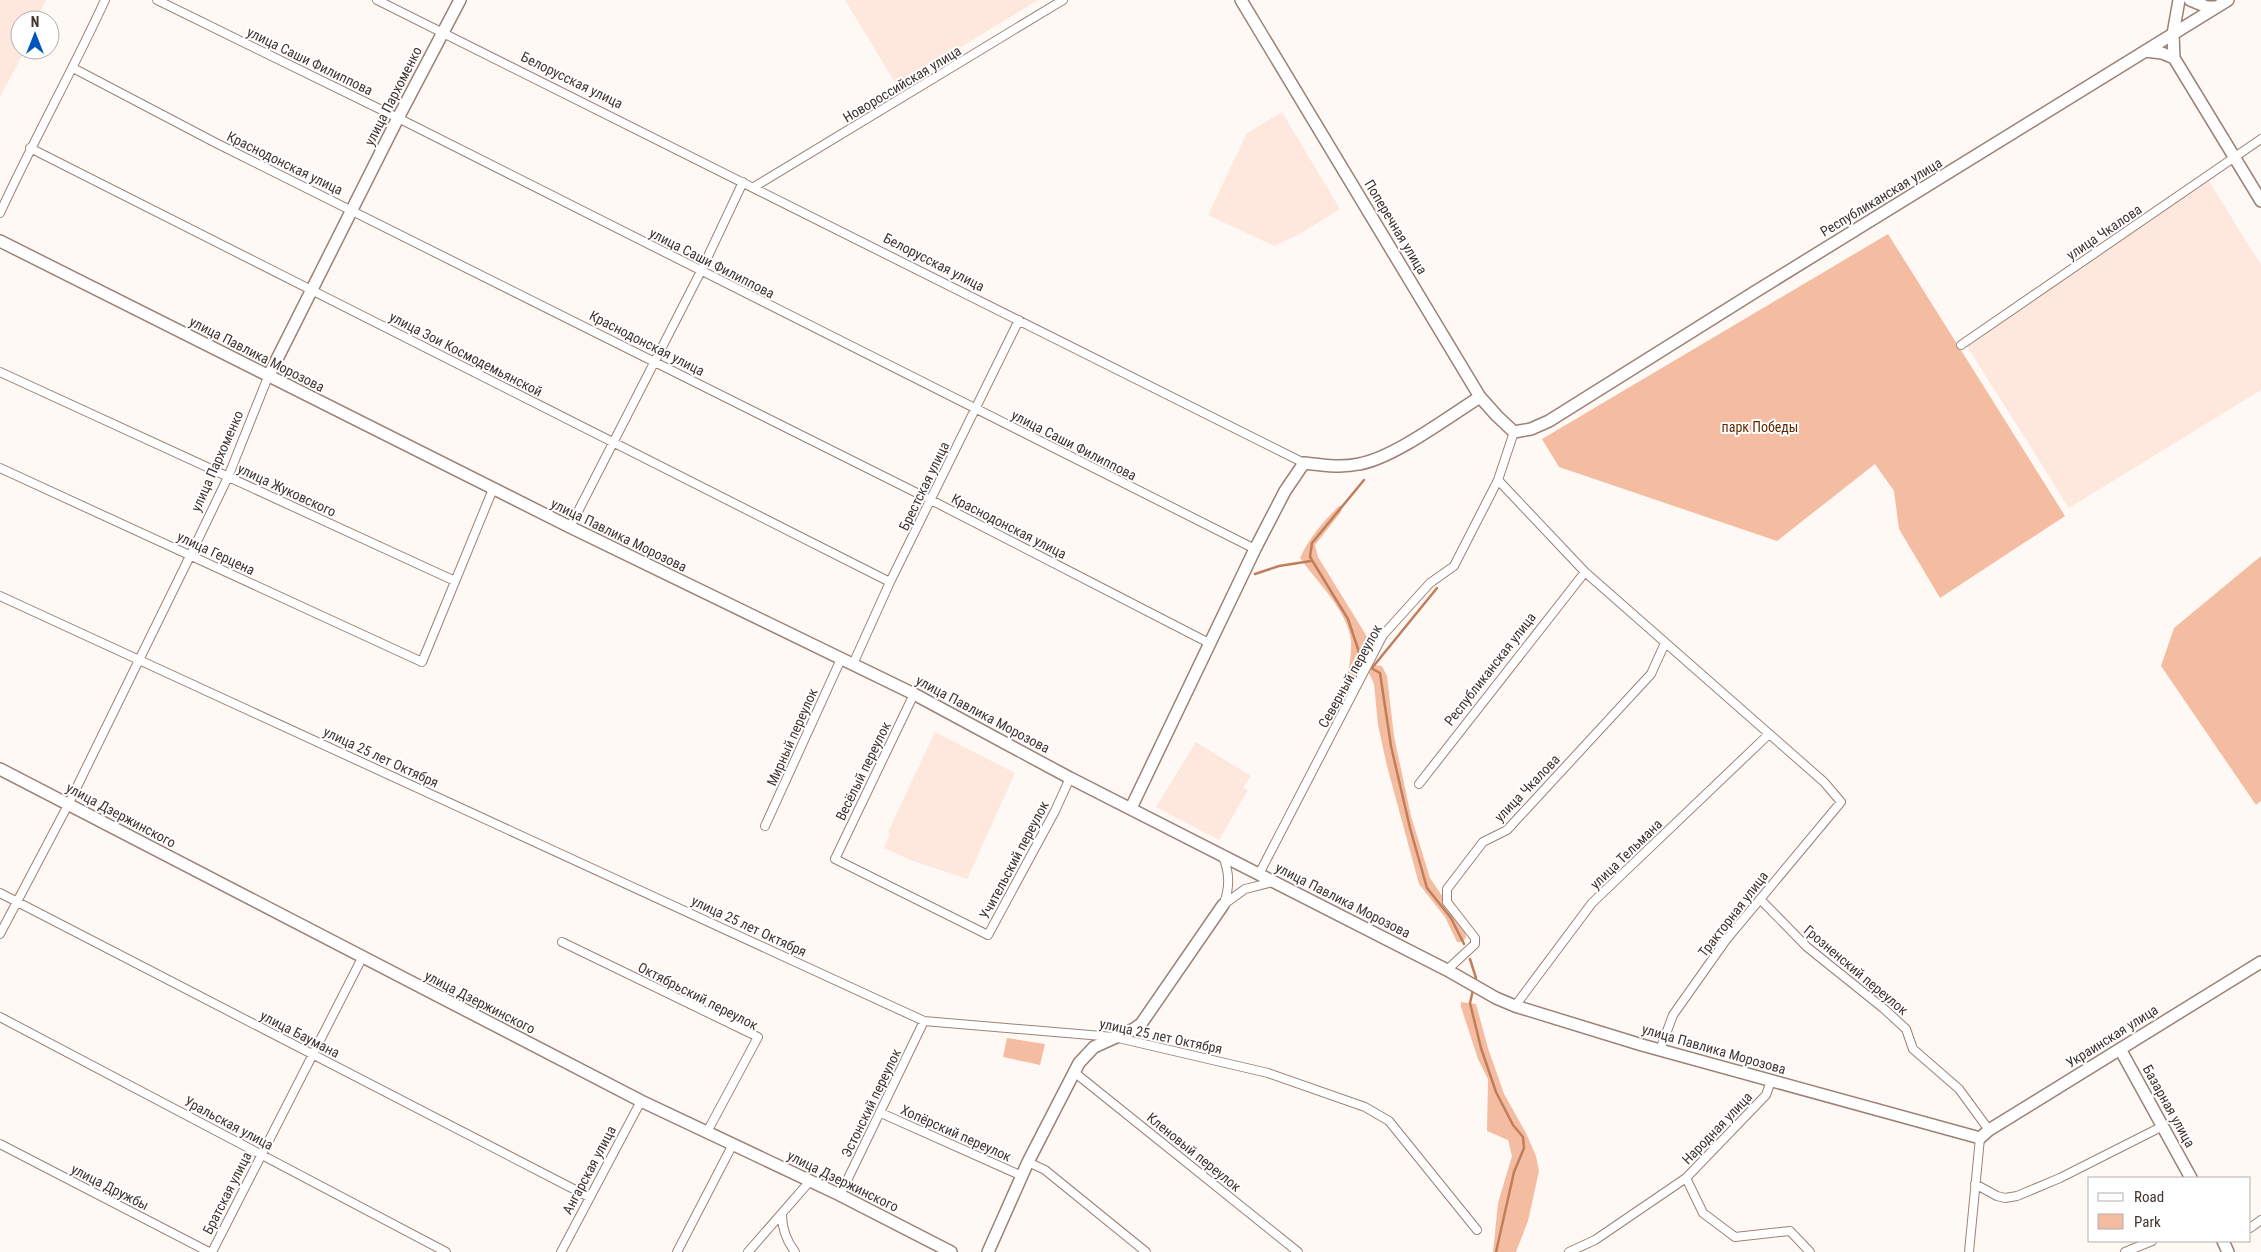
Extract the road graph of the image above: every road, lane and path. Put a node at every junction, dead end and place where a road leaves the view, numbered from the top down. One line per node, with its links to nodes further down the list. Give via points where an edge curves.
1 (105, 0): 15 (street)
2 (157, 0): 16 (street, улица Саши Филиппова)
3 (377, 0): 11 (street, Белорусская улица)
4 (460, 0): 11 (street, улица Пархоменко)
5 (1062, 0): 21 (street, Новороссийская улица)
6 (1241, 0): 33 (street, Поперечная улица)
7 (2179, 0): 12 (street)
8 (2190, 0): 10 (street, via 2207,7)
9 (2228, 0): 10 (street, Республиканская улица)
10 (2217, 7): 12 (street, Республиканская улица)
11 (442, 32): 16 (street, улица Пархоменко); 20 (street, Белорусская улица)
12 (2173, 34): 13 (street, Республиканская улица); 14 (street)
13 (2145, 51): 14 (street); 35 (street, Республиканская улица, via 1549,421)
14 (2174, 58): 19 (street)
15 (73, 68): 18 (street); 23 (street, Краснодонская улица)
16 (398, 118): 23 (street, улица Пархоменко); 26 (street, улица Саши Филиппова)
17 (2261, 140): 19 (street, улица Чкалова)
18 (30, 148): 24 (street); 27 (street, улица Зои Космодемьянской)
19 (2235, 159): 22 (street); 29 (street, улица Чкалова)
20 (743, 182): 21 (street, Белорусская улица); 26 (street)
21 (754, 187): 28 (street, Белорусская улица)
22 (2261, 201)
23 (352, 209): 27 (street, улица Пархоменко); 30 (street, Краснодонская улица)
24 (0, 213)
25 (0, 241): 32 (street, улица Павлика Морозова)
26 (701, 272): 30 (street); 34 (street, улица Саши Филиппова)
27 (312, 290): 32 (street, улица Пархоменко); 36 (street, улица Зои Космодемьянской)
28 (1019, 320): 34 (street, Брестская улица); 37 (street, Белорусская улица)
29 (1961, 344)
30 (655, 361): 36 (street); 42 (street, Краснодонская улица)
31 (0, 372): 39 (street, улица Жуковского)
32 (268, 377): 39 (street, улица Пархоменко); 41 (street, улица Павлика Морозова)
33 (1480, 397): 35 (street, Поперечная улица); 37 (street, Белорусская улица, via 1394,452 1374,460 1351,465)
34 (975, 409): 42 (street, Брестская улица); 44 (street, улица Саши Филиппова)
35 (1514, 432): 40 (street, Северный переулок)
36 (613, 442): 43 (street); 48 (street, улица Зои Космодемьянской)
37 (1304, 462): 44 (street)
38 (0, 468): 45 (street, улица Герцена)
39 (228, 477): 45 (street, улица Пархоменко); 47 (street, улица Жуковского)
40 (1498, 480): 46 (street); 65 (street, Северный переулок, via 1454,566 1430,583 1383,635)
41 (493, 489): 43 (street, улица Павлика Морозова); 47 (street)
42 (931, 500): 48 (street, Брестская улица); 51 (street, Краснодонская улица)
43 (570, 527): 53 (street, улица Павлика Морозова)
44 (1255, 549): 51 (street)
45 (190, 556): 47 (street, улица Герцена, via 422,662); 52 (street, улица Пархоменко)
46 (1585, 572): 50 (street); 59 (street, Республиканская улица)
47 (455, 581)
48 (890, 582): 54 (street, Брестская улица)
49 (0, 596): 52 (street, улица 25 лет Октября)
50 (1665, 642): 56 (street); 75 (street, улица Чкалова, via 1651,674 1507,830 1483,842 1447,890 1447,902 1476,938 1475,944)
51 (1209, 643): 61 (street)
52 (139, 659): 60 (street, улица Пархоменко); 78 (street, улица 25 лет Октября)
53 (841, 659): 54 (street, улица Павлика Морозова); 62 (street, Мирный переулок)
54 (853, 664): 55 (street, улица Павлика Морозова)
55 (914, 694): 58 (street, улица Павлика Морозова); 64 (street, Весёлый переулок)
56 (1769, 734): 68 (street, Тракторная улица, via 1824,782 1841,802); 76 (street, улица Тельмана, via 1592,903)
57 (0, 770): 60 (street, улица Дзержинского)
58 (1070, 778): 61 (street, улица Павлика Морозова); 64 (street, Учительский переулок, via 988,935)
59 (1419, 784)
60 (68, 805): 69 (street, улица Пархоменко); 73 (street, улица Дзержинского)
61 (1131, 808): 63 (street, улица Павлика Морозова)
62 (765, 826)
63 (1224, 857): 65 (street, улица Павлика Морозова); 70 (street, via 1229,882)
64 (835, 859)
65 (1259, 874): 66 (street, улица Павлика Морозова)
66 (1273, 882): 70 (street, via 1245,890); 75 (street, улица Павлика Морозова)
67 (0, 893): 69 (street, улица Баумана)
68 (1760, 898): 81 (street, Тракторная улица, via 1673,1015); 88 (street, Грозненский переулок, via 1807,947 1906,1029 1913,1049 1959,1089)
69 (17, 902): 71 (street, улица Пархоменко); 82 (street, улица Баумана)
70 (1223, 904): 79 (street, via 1141,1024)
71 (0, 934)
72 (562, 942): 89 (street, Октябрьский переулок, via 758,1037)
73 (362, 958): 82 (street, Братская улица); 85 (street, улица Дзержинского)
74 (2261, 962): 80 (street, Украинская улица)
75 (1447, 970): 76 (street, улица Павлика Морозова)
76 (1514, 1006): 81 (street, улица Павлика Морозова)
77 (0, 1017): 93 (street, Уральская улица)
78 (924, 1021): 79 (street, улица 25 лет Октября); 86 (street, Эстонский переулок)
79 (1114, 1037): 83 (street, via 1084,1056); 103 (street, улица 25 лет Октября, via 1268,1073 1365,1107 1389,1121)
80 (2120, 1049): 87 (street, Базарная улица); 88 (street, Украинская улица)
81 (1660, 1050): 84 (street, улица Павлика Морозова)
82 (312, 1055): 93 (street, Братская улица); 101 (street, улица Баумана)
83 (1074, 1072): 94 (street); 114 (street, Кленовый переулок)
84 (1770, 1081): 90 (street, улица Павлика Морозова); 97 (street, Народная улица, via 1766,1095)
85 (641, 1101): 89 (street, улица Дзержинского); 101 (street, Ангарская улица)
86 (881, 1113): 95 (street, Хопёрский переулок); 100 (street, Эстонский переулок)
87 (2163, 1126): 96 (street, Базарная улица); 99 (street, via 2017,1196 1997,1196)
88 (1989, 1130): 90 (street, Украинская улица)
89 (707, 1132): 92 (street, улица Дзержинского)
90 (1980, 1138): 99 (street)
91 (0, 1144): 105 (street, улица Дружбы)
92 (732, 1144): 98 (street, улица Дзержинского); 108 (street)
93 (261, 1154): 105 (street, Братская улица); 106 (street, Уральская улица)
94 (1028, 1162): 95 (street); 113 (street, via 1044,1170)
95 (1022, 1176): 112 (street)
96 (2190, 1177)
97 (1686, 1178): 115 (street, via 1595,1240); 116 (street, Народная улица, via 1703,1213 1735,1238 1790,1231)
98 (810, 1181): 100 (street, улица Дзержинского); 102 (street)
99 (1975, 1184): 117 (street)
100 (840, 1195): 111 (street, улица Дзержинского)
101 (589, 1197): 107 (street, Ангарская улица)
102 (782, 1215): 109 (street); 110 (street, via 786,1239)
103 (1477, 1230)
104 (2149, 1242): 118 (street)
105 (210, 1252)
106 (446, 1252)
107 (561, 1252)
108 (677, 1252)
109 (748, 1252)
110 (795, 1252)
111 (951, 1252)
112 (988, 1252)
113 (1146, 1252)
114 (1298, 1252)
115 (1569, 1252)
116 (1810, 1252)
117 (1969, 1252)
118 (2124, 1252)

